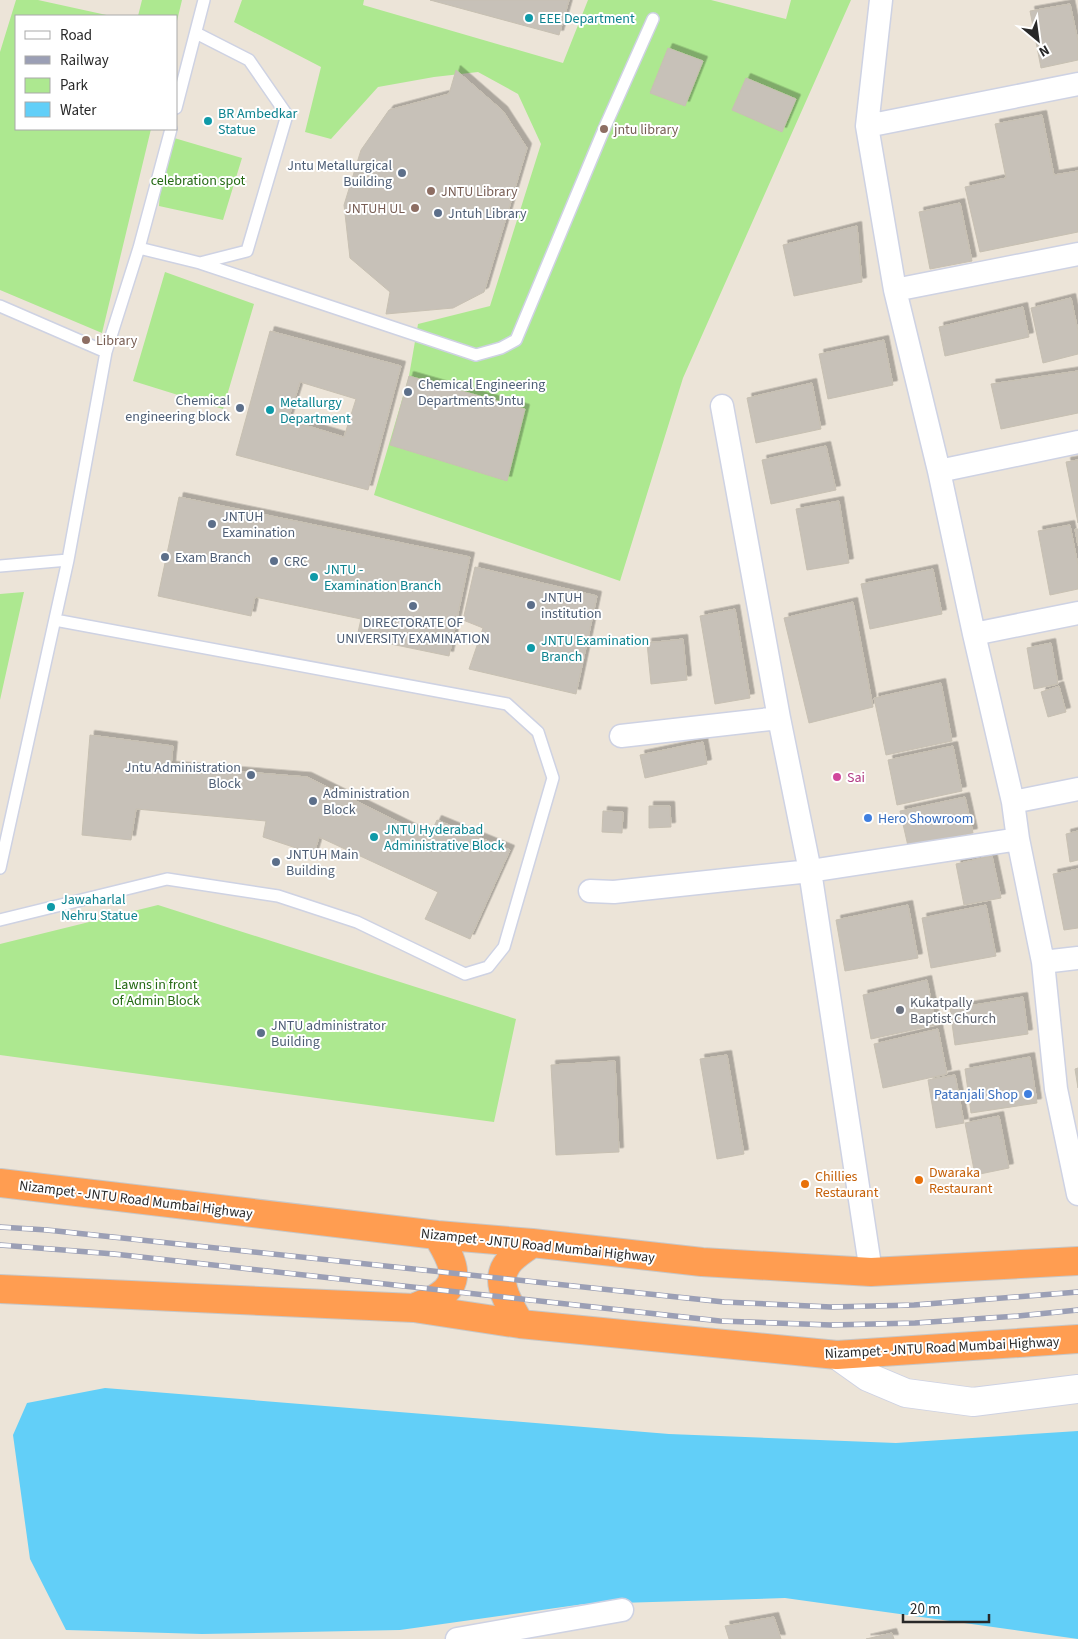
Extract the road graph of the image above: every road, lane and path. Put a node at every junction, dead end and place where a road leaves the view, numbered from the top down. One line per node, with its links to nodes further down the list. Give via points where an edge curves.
1 (204, 0): 4 (lane)
2 (881, 0): 7 (street)
3 (653, 20): 11 (lane, via 516,340 476,355)
4 (196, 33): 6 (lane); 11 (lane, via 249,60 287,114 247,251)
5 (1078, 84): 7 (street)
6 (178, 100)
7 (868, 126): 12 (street)
8 (171, 130): 9 (lane)
9 (139, 248): 11 (lane); 14 (lane)
10 (1078, 254): 12 (street)
11 (200, 264)
12 (895, 290): 17 (street)
13 (0, 306): 14 (lane)
14 (106, 352): 18 (lane)
15 (722, 406): 23 (street)
16 (1078, 442): 17 (street)
17 (939, 471): 22 (street)
18 (68, 560): 19 (lane); 21 (lane)
19 (0, 566)
20 (1078, 613): 22 (street)
21 (55, 620): 28 (lane); 31 (lane, via 507,704 538,732 553,778 504,948 488,967 465,974 357,922 278,896 167,879)
22 (974, 634): 26 (street)
23 (779, 718): 24 (street); 29 (street)
24 (621, 736)
25 (1078, 789): 26 (street)
26 (1013, 802): 27 (street)
27 (1018, 838): 29 (street); 33 (street)
28 (0, 868)
29 (810, 871): 30 (street, via 614,892); 39 (street)
30 (590, 891)
31 (0, 920)
32 (1078, 958): 33 (street)
33 (1042, 962): 35 (street, via 1056,1089)
34 (0, 1183): 36 (highway, Nizampet - JNTU Road Mumbai Highway)
35 (1078, 1194)
36 (437, 1235): 37 (highway, Nizampet - JNTU Road Mumbai Highway); 41 (highway, via 454,1270 451,1283 440,1295)
37 (532, 1243): 39 (highway, Nizampet - JNTU Road Mumbai Highway, via 702,1262); 42 (highway, via 508,1261 502,1273 502,1289)
38 (1078, 1261): 39 (highway, Nizampet - JNTU Road Mumbai Highway)
39 (871, 1272)
40 (0, 1289): 41 (highway, Nizampet - JNTU Road Mumbai Highway)
41 (414, 1308): 42 (highway, Nizampet - JNTU Road Mumbai Highway)
42 (520, 1324): 44 (highway, Nizampet - JNTU Road Mumbai Highway)
43 (1078, 1339): 44 (highway, Nizampet - JNTU Road Mumbai Highway)
44 (837, 1356): 45 (street, via 868,1377 906,1393 973,1402)
45 (1078, 1389)
46 (622, 1610): 47 (street)
47 (457, 1639)

